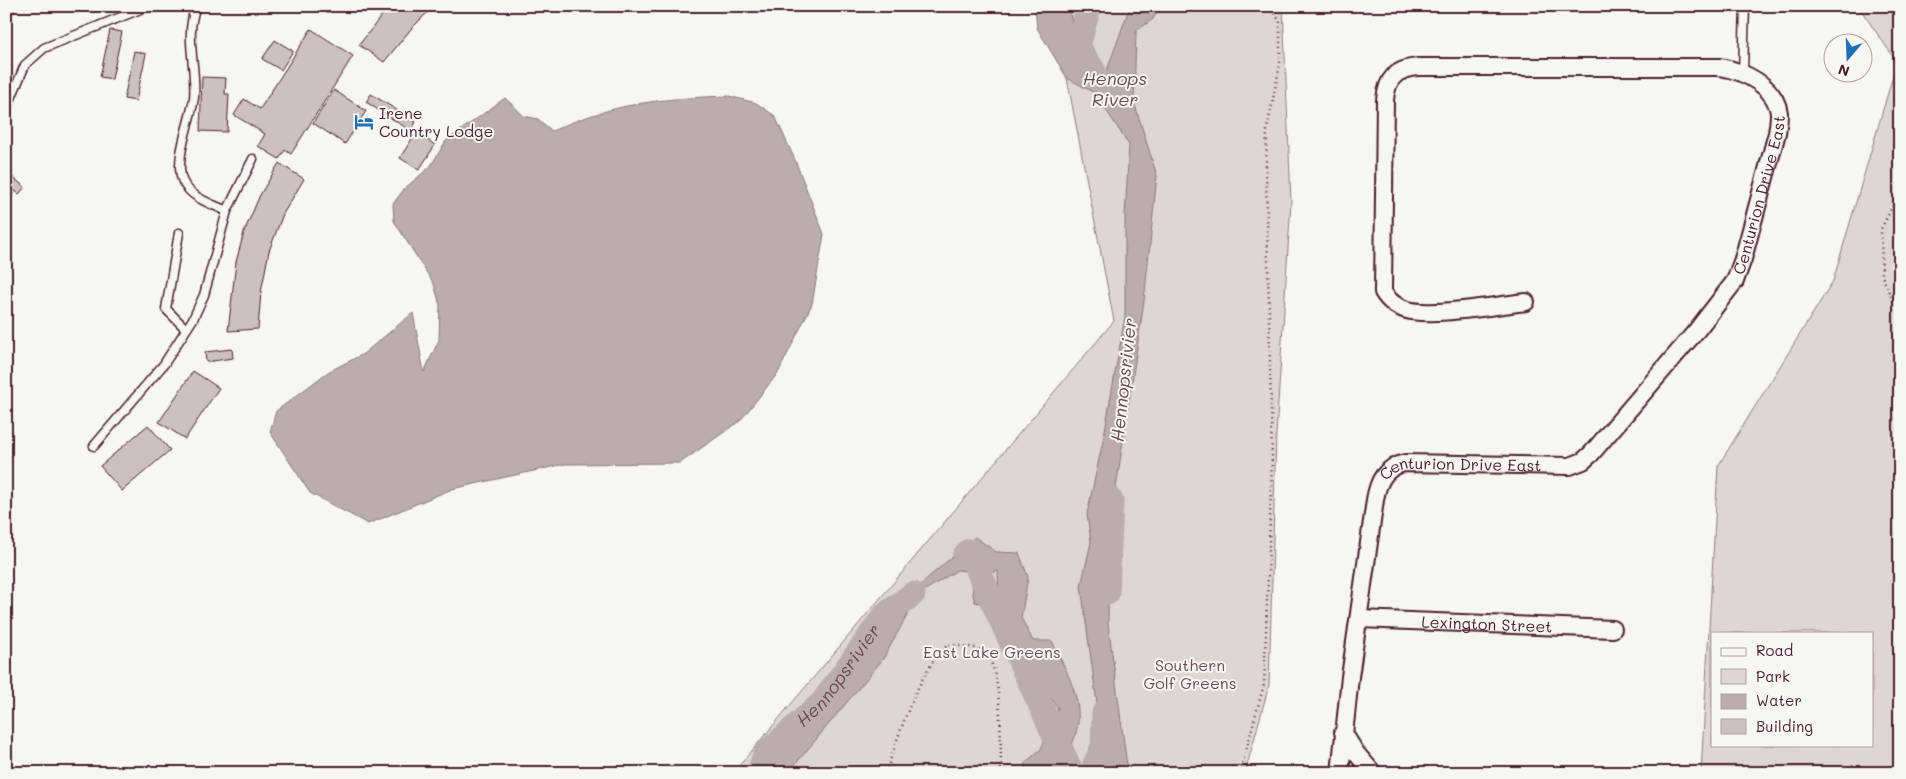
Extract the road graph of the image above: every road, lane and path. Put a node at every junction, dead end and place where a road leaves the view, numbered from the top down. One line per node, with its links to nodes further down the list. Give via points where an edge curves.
1 (10, 6): 6 (lane)
2 (148, 6): 8 (lane, via 44,48 25,65)
3 (196, 6): 11 (lane, via 191,29 194,98 182,155 182,181 194,196)
4 (1268, 6): 22 (path, via 1280,20 1280,64 1267,129 1266,161 1272,458 1264,684)
5 (1745, 6): 7 (lane)
6 (6, 15)
7 (1743, 73): 13 (street, Centurion Drive East, via 1720,67 1418,66 1397,72 1389,80 1384,124 1383,292 1398,307 1420,313); 17 (street, Centurion Drive East, via 1752,77 1770,95 1779,119 1743,259 1729,290 1583,461 1570,466 1405,463 1394,465 1385,472 1377,490)
8 (6, 110)
9 (253, 159): 11 (lane)
10 (1900, 192): 14 (path, via 1881,230 1882,276 1895,306)
11 (227, 211): 15 (lane, via 204,295)
12 (179, 233): 15 (lane, via 166,309)
13 (1526, 302)
14 (1900, 308)
15 (186, 329): 16 (lane, via 164,364)
16 (94, 446)
17 (1359, 620): 18 (street, Lexington Street); 19 (street, Centurion Drive East)
18 (1613, 629)
19 (1344, 732): 23 (street, Centurion Drive East); 24 (street, via 1356,753)
20 (886, 773): 21 (path, via 910,707 939,653 948,645 982,650 993,662 1002,730)
21 (1001, 773)
22 (1240, 773)
23 (1340, 773)
24 (1374, 773)

